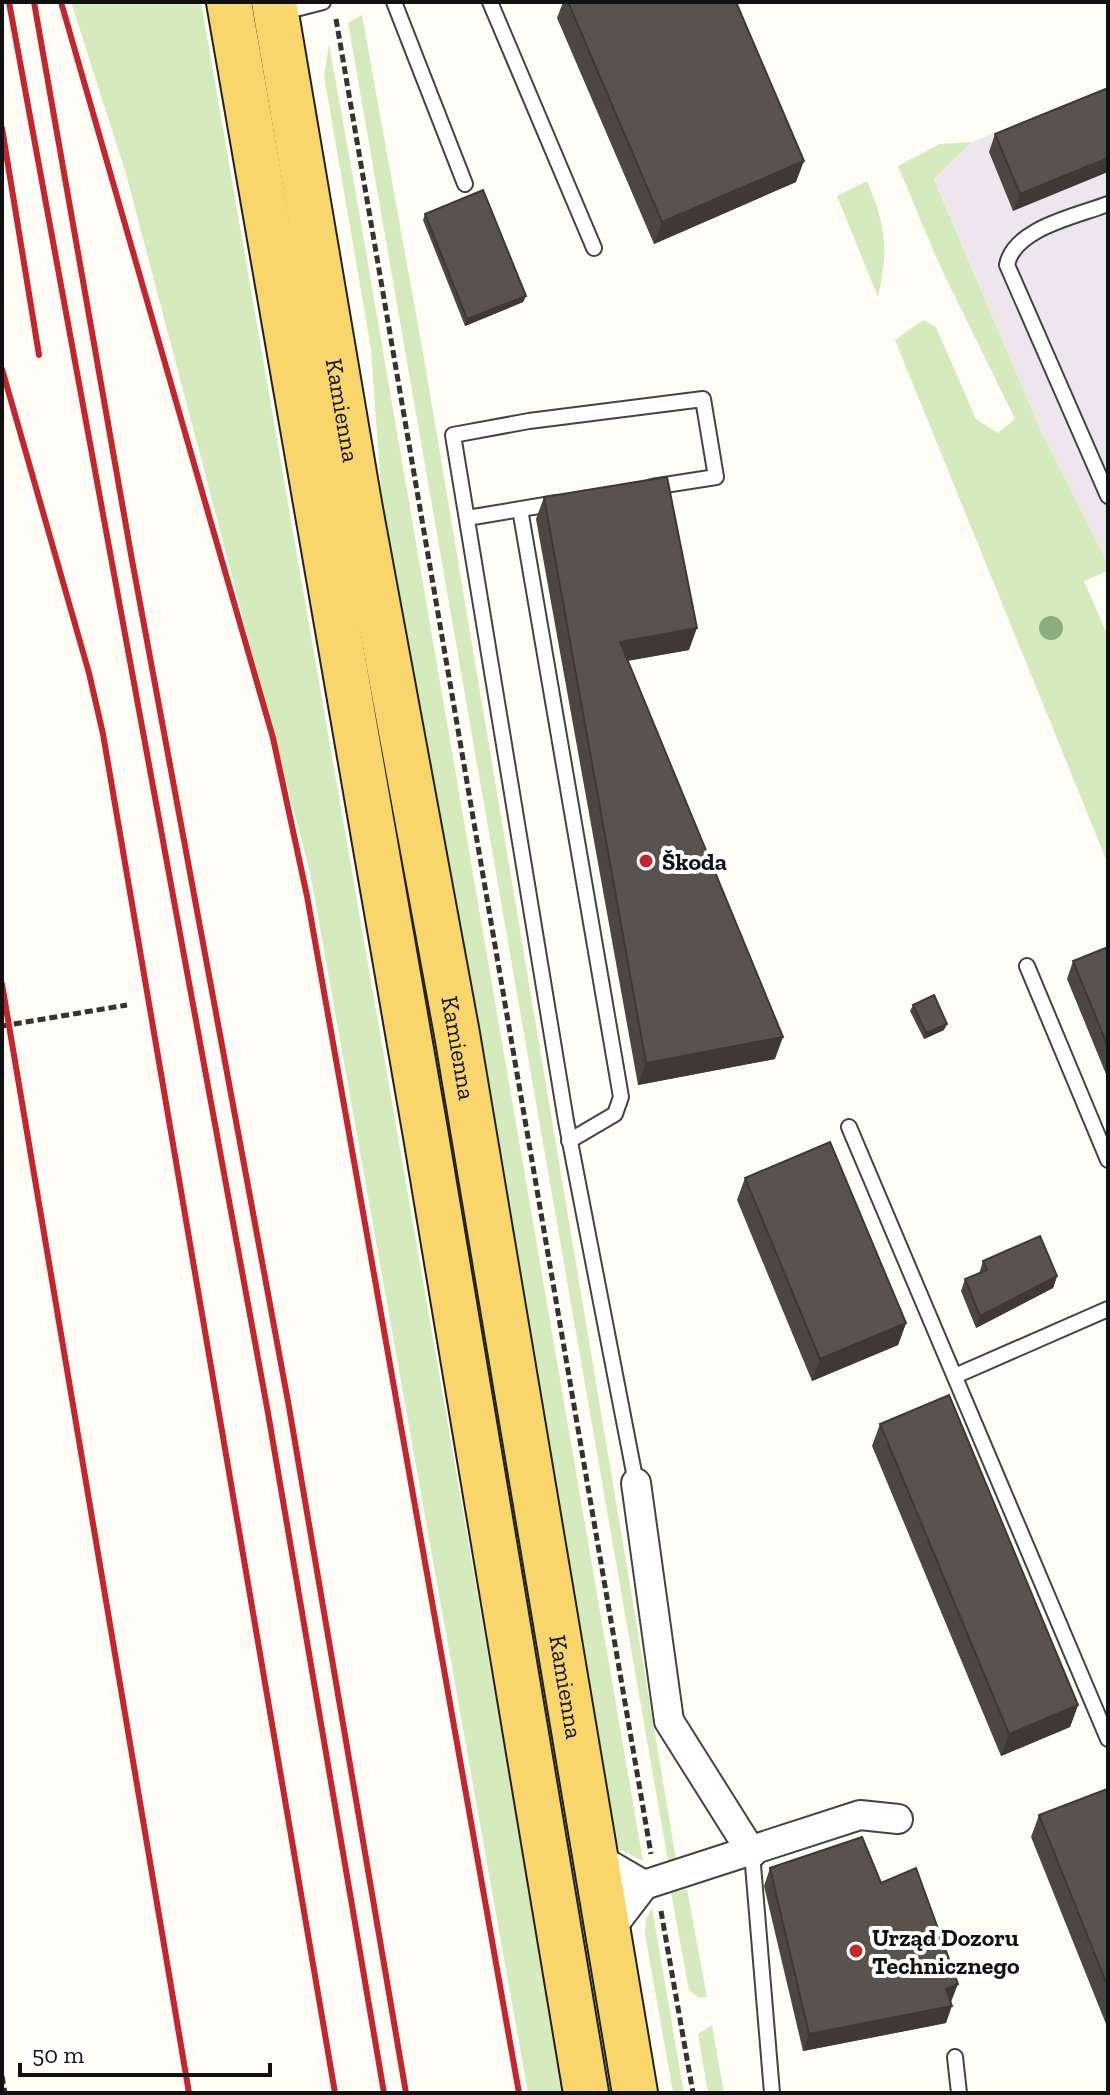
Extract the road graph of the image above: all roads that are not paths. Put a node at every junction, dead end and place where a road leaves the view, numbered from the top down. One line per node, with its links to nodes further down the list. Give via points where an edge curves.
1 (229, 2): 28 (main road, Kamienna)
2 (323, 2): 5 (lane)
3 (394, 2): 6 (lane)
4 (490, 2): 8 (lane)
5 (275, 8): 24 (main road, Kamienna)
6 (465, 184)
7 (1108, 204): 10 (lane, via 1035,232 1009,254 1007,265)
8 (594, 248)
9 (641, 489): 13 (lane, via 716,477 703,399 453,435)
10 (1108, 496)
11 (565, 502): 12 (lane)
12 (520, 509): 13 (lane); 16 (lane, via 621,1097 615,1114)
13 (467, 518): 16 (lane)
14 (1027, 966): 17 (lane)
15 (849, 1127): 19 (lane)
16 (569, 1141): 20 (lane)
17 (1108, 1160)
18 (1108, 1309): 19 (lane)
19 (955, 1376): 21 (lane)
20 (636, 1483): 23 (street, via 669,1721)
21 (1108, 1739)
22 (898, 1819): 23 (street, via 860,1815)
23 (752, 1853): 25 (street); 30 (lane)
24 (596, 1857): 25 (street); 26 (main road, Kamienna)
25 (650, 1883): 26 (street)
26 (608, 1932): 29 (main road, Kamienna)
27 (955, 2057): 31 (lane)
28 (586, 2093)
29 (635, 2093)
30 (772, 2093)
31 (959, 2093)

